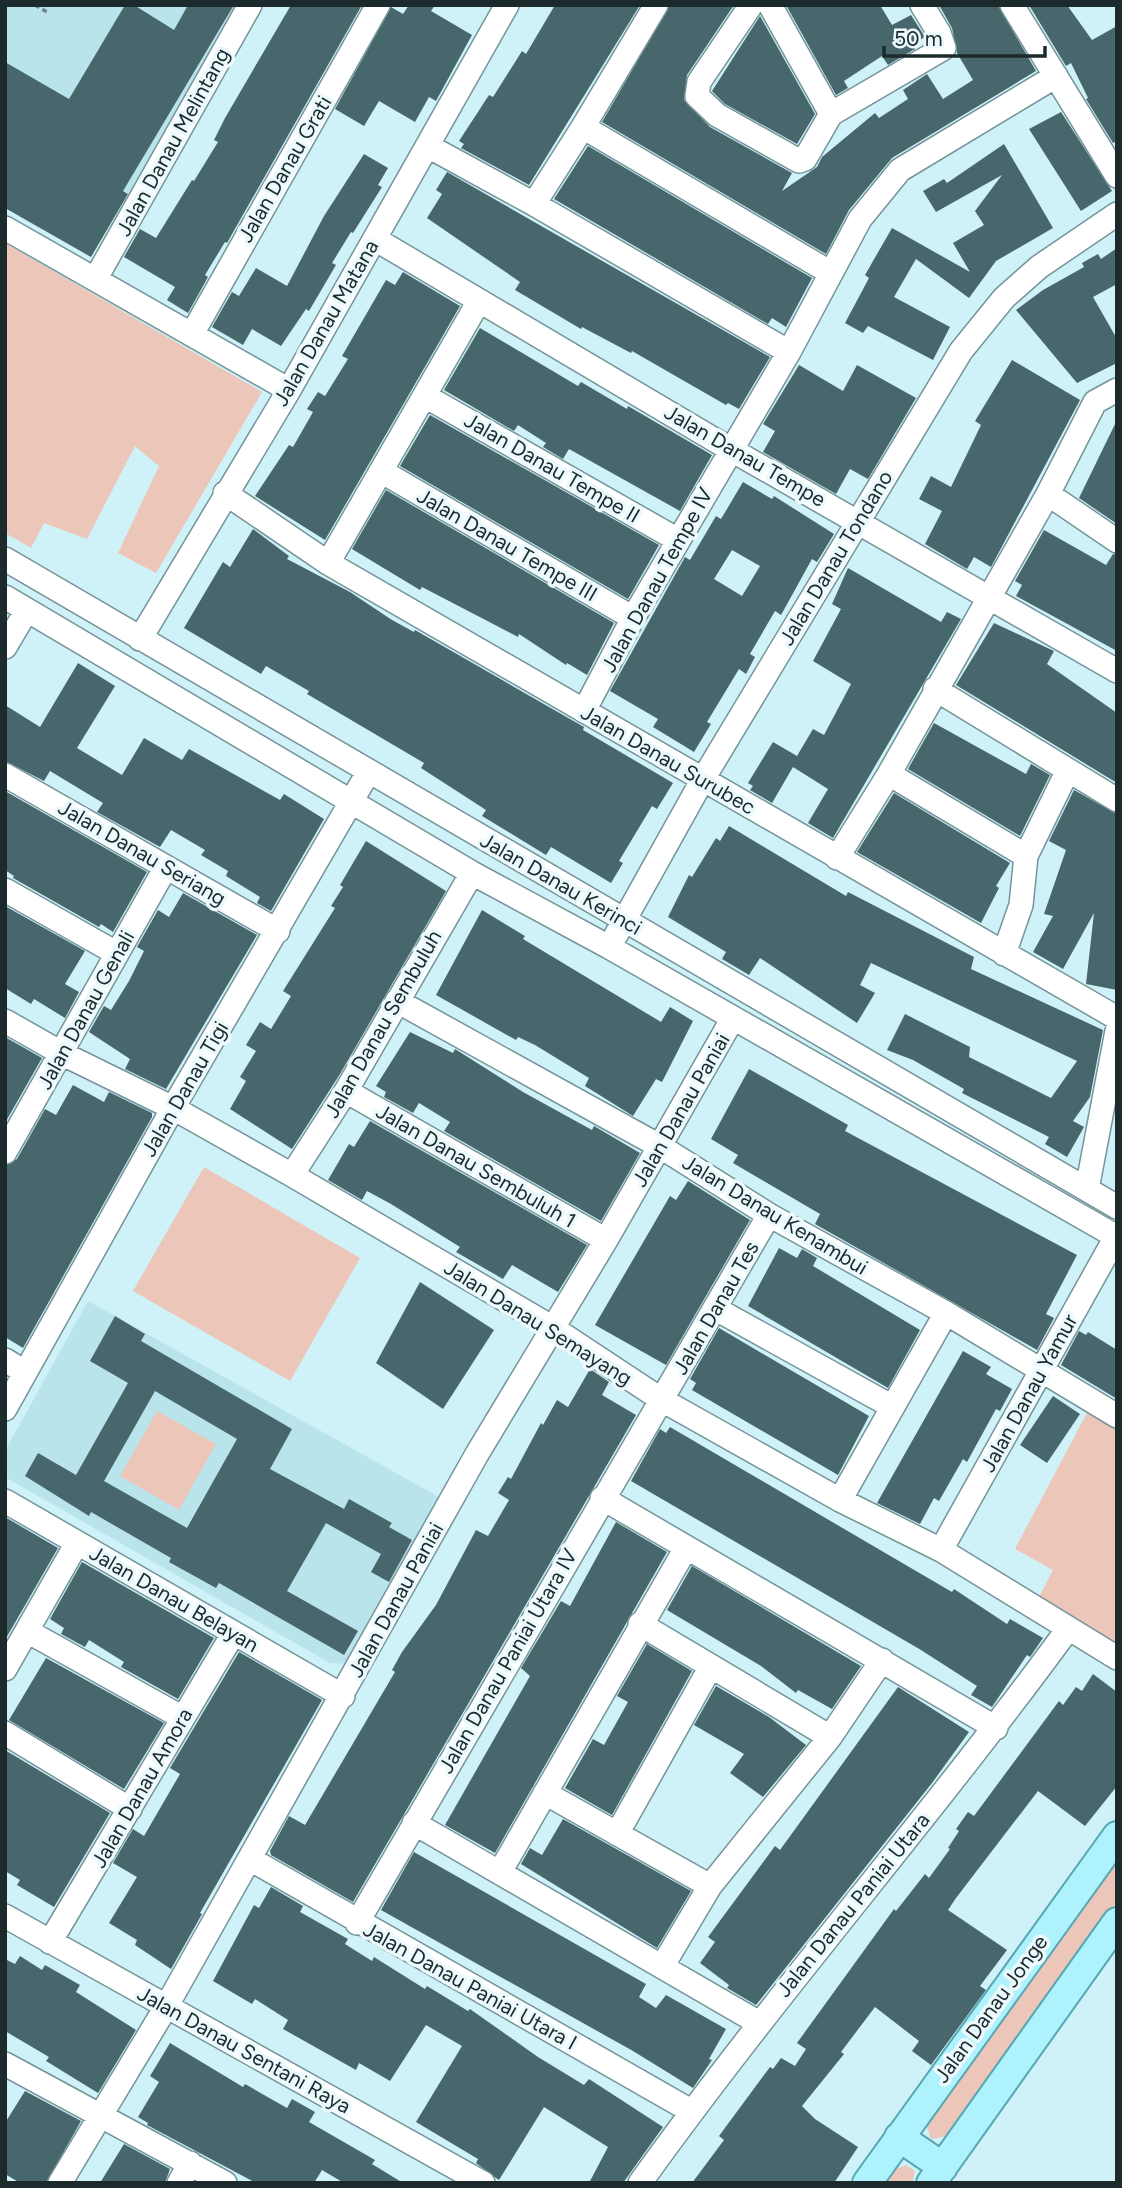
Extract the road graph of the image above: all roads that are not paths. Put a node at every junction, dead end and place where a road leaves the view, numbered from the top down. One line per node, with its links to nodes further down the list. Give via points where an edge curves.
1 (250, 5): 19 (street, Jalan Danau Melintang)
2 (378, 5): 21 (street, Jalan Danau Grati)
3 (507, 5): 12 (street, Jalan Danau Matana)
4 (656, 5): 11 (street)
5 (751, 5): 10 (street, via 699,82 697,96 717,115 795,161 805,159)
6 (770, 5): 10 (street)
7 (922, 5): 10 (street, via 944,48)
8 (1012, 5): 9 (street)
9 (1056, 76): 13 (street); 18 (street, Jalan Danau Tempe IV, via 900,170 860,219)
10 (831, 114)
11 (583, 127): 14 (street); 18 (street)
12 (428, 146): 14 (street); 17 (street, Jalan Danau Matana)
13 (1117, 176)
14 (534, 204): 22 (street)
15 (1117, 214): 30 (street, Jalan Danau Tondano, via 1039,267 1004,298 961,351)
16 (5, 228): 19 (street)
17 (375, 239): 20 (street, Jalan Danau Tempe); 23 (street, Jalan Danau Matana)
18 (831, 273): 22 (street, Jalan Danau Tempe IV)
19 (96, 278): 21 (street)
20 (479, 301): 25 (street); 26 (street, Jalan Danau Tempe)
21 (192, 334): 23 (street)
22 (789, 352): 26 (street, Jalan Danau Tempe IV)
23 (289, 390): 28 (street, Jalan Danau Matana)
24 (1116, 390): 29 (street, via 1095,402)
25 (425, 396): 27 (street); 31 (street, Jalan Danau Tempe II)
26 (730, 449): 30 (street, Jalan Danau Tempe); 31 (street, Jalan Danau Tempe IV)
27 (382, 471): 34 (street); 38 (street, Jalan Danau Tempe III)
28 (225, 493): 34 (street, Jalan Danau Surubec); 39 (street, Jalan Danau Matana)
29 (1048, 494): 32 (street); 36 (street)
30 (858, 522): 36 (street, Jalan Danau Tempe); 48 (street, Jalan Danau Tondano)
31 (678, 540): 38 (street, Jalan Danau Tempe IV)
32 (1117, 541)
33 (5, 559): 39 (street, Jalan Danau Kerinci)
34 (328, 563): 43 (street, Jalan Danau Surubec)
35 (5, 597): 37 (street, Jalan Danau Kerinci)
36 (987, 597): 41 (street, Jalan Danau Tempe); 42 (street)
37 (27, 610): 40 (street); 49 (street, Jalan Danau Kerinci)
38 (633, 618): 43 (street, Jalan Danau Tempe IV)
39 (140, 639): 45 (street, Jalan Danau Kerinci)
40 (5, 647)
41 (1117, 671)
42 (935, 689): 44 (street); 46 (street)
43 (584, 711): 48 (street, Jalan Danau Surubec)
44 (1068, 770): 50 (street); 51 (street)
45 (369, 771): 49 (street, Jalan Danau Tigi); 56 (street, Jalan Danau Kerinci)
46 (890, 774): 51 (street); 52 (street)
47 (5, 775): 53 (street, Jalan Danau Seriang)
48 (703, 779): 52 (street, Jalan Danau Surubec); 56 (street, Jalan Danau Tondano)
49 (352, 800): 54 (street, Jalan Danau Kerinci); 57 (street, Jalan Danau Tigi)
50 (1117, 800)
51 (1026, 856): 60 (street, via 1021,905)
52 (837, 858): 60 (street, Jalan Danau Surubec)
53 (166, 867): 57 (street, Jalan Danau Seriang); 59 (street, Jalan Danau Genali)
54 (472, 873): 58 (street, Jalan Danau Kerinci); 61 (street, Jalan Danau Sembuluh)
55 (5, 890): 59 (street)
56 (624, 921): 58 (street, Jalan Danau Tondano); 72 (street, Jalan Danau Kerinci)
57 (278, 931): 68 (street, Jalan Danau Tigi)
58 (609, 947): 62 (street, Jalan Danau Kerinci)
59 (116, 953): 66 (street, Jalan Danau Genali)
60 (1004, 954): 63 (street, Jalan Danau Surubec)
61 (397, 1001): 67 (street, Jalan Danau Sembuluh); 69 (street, Jalan Danau Kenambui)
62 (733, 1018): 69 (street, Jalan Danau Paniai); 75 (street, Jalan Danau Kerinci)
63 (1117, 1018)
64 (5, 1021): 66 (street, Jalan Danau Semayang)
65 (1117, 1031): 72 (street)
66 (63, 1054): 68 (street, Jalan Danau Semayang); 70 (street, Jalan Danau Genali)
67 (346, 1091): 71 (street, Jalan Danau Sembuluh); 76 (street, Jalan Danau Sembuluh 1)
68 (173, 1108): 71 (street, Jalan Danau Semayang); 80 (street, Jalan Danau Tigi)
69 (661, 1147): 74 (street, Jalan Danau Kenambui); 76 (street, Jalan Danau Paniai)
70 (5, 1152)
71 (292, 1175): 79 (street, Jalan Danau Semayang)
72 (1087, 1189): 73 (street, Jalan Danau Kerinci)
73 (1117, 1207)
74 (769, 1215): 77 (street, Jalan Danau Tes); 78 (street, Jalan Danau Kenambui)
75 (1116, 1236): 81 (street, Jalan Danau Yamur)
76 (606, 1240): 79 (street, Jalan Danau Paniai)
77 (716, 1309): 82 (street, Jalan Danau Tes); 83 (street)
78 (946, 1313): 81 (street, Jalan Danau Kenambui); 83 (street)
79 (553, 1328): 82 (street, Jalan Danau Semayang); 100 (street, Jalan Danau Paniai, via 477,1454)
80 (15, 1366): 84 (street, Jalan Danau Tigi)
81 (1042, 1370): 85 (street, Jalan Danau Kenambui); 91 (street, Jalan Danau Yamur)
82 (662, 1400): 86 (street, Jalan Danau Paniai Utara IV); 87 (street, Jalan Danau Semayang)
83 (891, 1406): 87 (street)
84 (5, 1409)
85 (1117, 1416)
86 (602, 1498): 90 (street); 107 (street, Jalan Danau Paniai Utara IV)
87 (840, 1500): 91 (street, Jalan Danau Semayang)
88 (5, 1501): 89 (street, Jalan Danau Belayan)
89 (77, 1543): 94 (street); 95 (street, Jalan Danau Belayan)
90 (685, 1548): 92 (street); 97 (street)
91 (941, 1550): 93 (street, Jalan Danau Semayang)
92 (640, 1624): 98 (street); 105 (street)
93 (1068, 1629): 96 (street, Jalan Danau Semayang); 102 (street, Jalan Danau Paniai Utara)
94 (27, 1631): 99 (street); 101 (street)
95 (233, 1634): 100 (street, Jalan Danau Belayan); 101 (street, Jalan Danau Amora)
96 (1117, 1658)
97 (882, 1660): 102 (street); 104 (street)
98 (710, 1668): 104 (street); 108 (street)
99 (5, 1669)
100 (343, 1696): 110 (street, Jalan Danau Paniai)
101 (183, 1718): 106 (street, Jalan Danau Amora)
102 (996, 1728): 119 (street, Jalan Danau Paniai Utara)
103 (5, 1733): 106 (street)
104 (830, 1737): 112 (street)
105 (545, 1793): 108 (street); 111 (street)
106 (130, 1809): 116 (street, Jalan Danau Amora)
107 (414, 1823): 111 (street); 115 (street, Jalan Danau Paniai Utara IV)
108 (617, 1834): 112 (street)
109 (1117, 1836): 123 (main road, Jalan Danau Jonge)
110 (250, 1859): 115 (street, Jalan Danau Paniai Utara I); 118 (street, Jalan Danau Paniai)
111 (500, 1872): 117 (street)
112 (710, 1886): 117 (street)
113 (5, 1916): 116 (street, Jalan Danau Sentani Raya)
114 (1117, 1922): 125 (main road)
115 (357, 1923): 121 (street, Jalan Danau Paniai Utara I)
116 (50, 1942): 118 (street, Jalan Danau Sentani Raya)
117 (663, 1965): 119 (street)
118 (166, 2007): 122 (street, Jalan Danau Paniai); 128 (street, Jalan Danau Sentani Raya)
119 (759, 2023): 121 (street, Jalan Danau Paniai Utara)
120 (6, 2067): 122 (street)
121 (691, 2111): 129 (street, Jalan Danau Paniai Utara)
122 (100, 2116): 124 (street); 126 (street, Jalan Danau Paniai)
123 (900, 2137): 125 (main road); 130 (main road, Jalan Danau Jonge)
124 (184, 2173): 127 (street)
125 (937, 2175)
126 (60, 2183)
127 (225, 2183)
128 (483, 2183)
129 (639, 2183)
130 (867, 2183)

